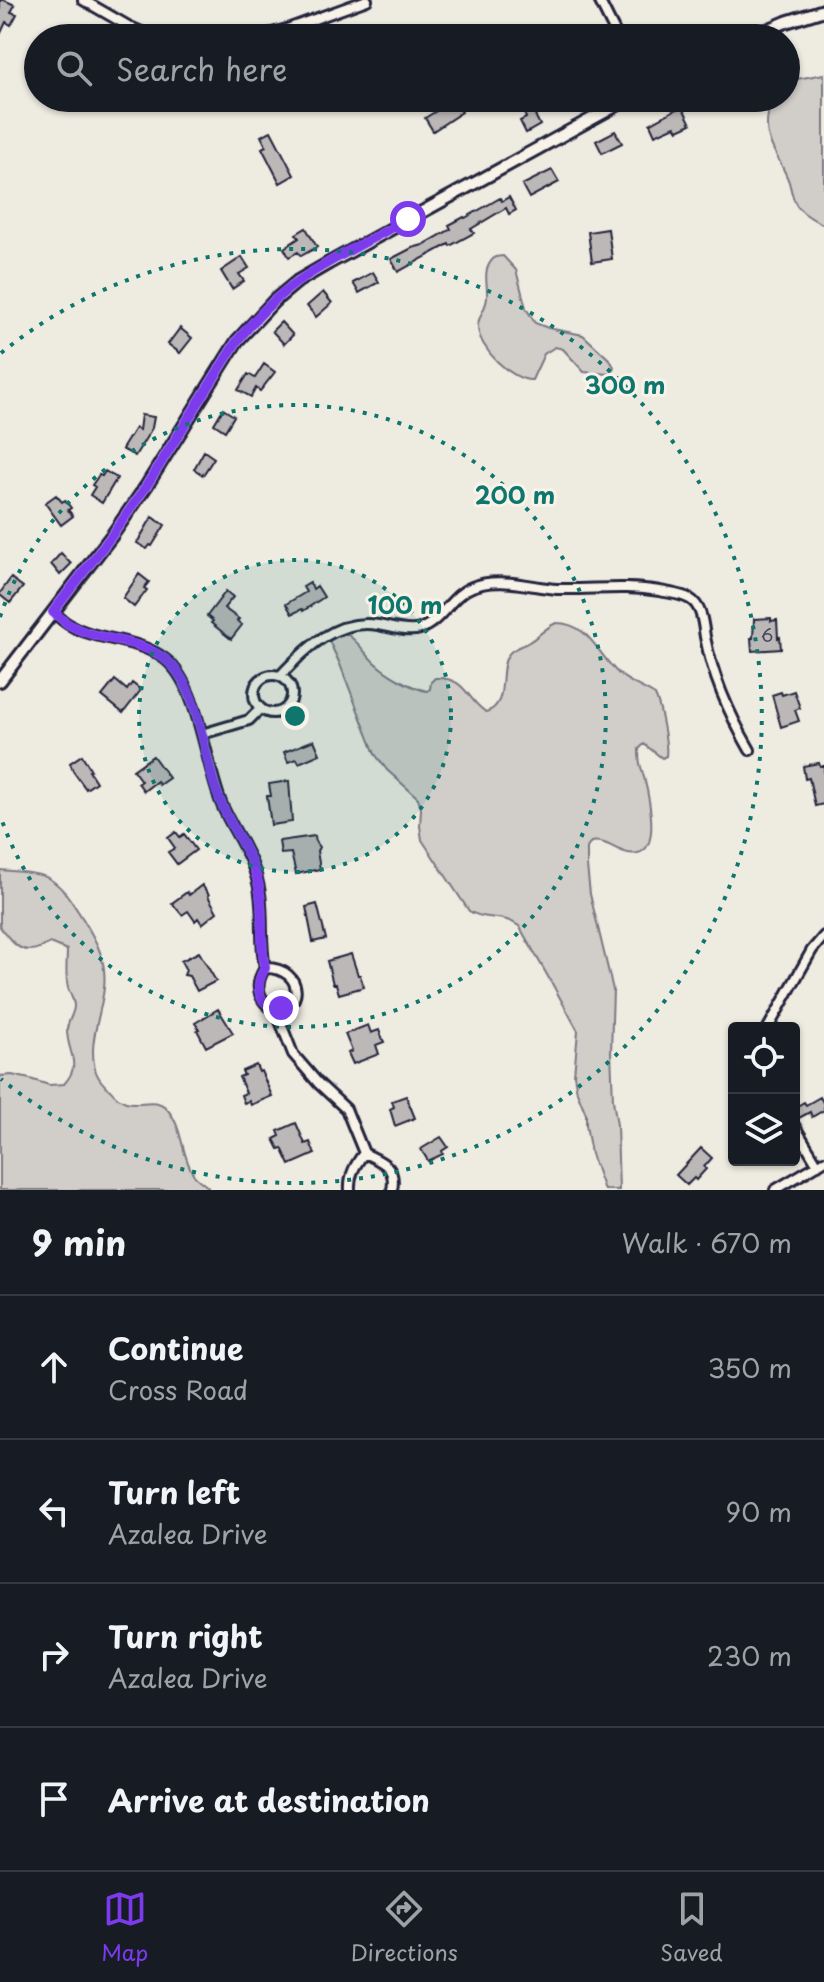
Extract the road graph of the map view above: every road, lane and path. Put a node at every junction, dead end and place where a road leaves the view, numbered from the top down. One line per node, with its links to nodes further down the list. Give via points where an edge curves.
1 (83, 0): 5 (street)
2 (367, 0): 6 (street)
3 (599, 0): 7 (street)
4 (824, 10): 8 (street)
5 (125, 24)
6 (301, 24)
7 (611, 24)
8 (782, 24)
9 (604, 112): 10 (street, via 329,263 274,301 237,341 147,485)
10 (53, 612): 12 (street); 14 (street, via 69,625 149,648 165,659 182,677)
11 (280, 676): 13 (street, via 269,675 255,686); 13 (street, via 290,685 289,705 272,714); 15 (street, via 341,627 369,624 418,630 474,585 639,588 690,599 698,607 720,693)
12 (0, 681)
13 (260, 709): 14 (street, via 249,720)
14 (202, 734): 17 (street, via 215,787 258,881)
15 (750, 750)
16 (824, 936): 19 (street)
17 (265, 968): 18 (street, via 258,979 263,1001); 18 (street, via 286,972 295,983 295,999)
18 (281, 1008): 21 (street, via 280,1021 293,1054 346,1109)
19 (771, 1022)
20 (800, 1133): 22 (street)
21 (364, 1153): 23 (street, via 356,1162); 24 (street, via 387,1165)
22 (821, 1163): 25 (street)
23 (350, 1190)
24 (392, 1190)
25 (775, 1190)

